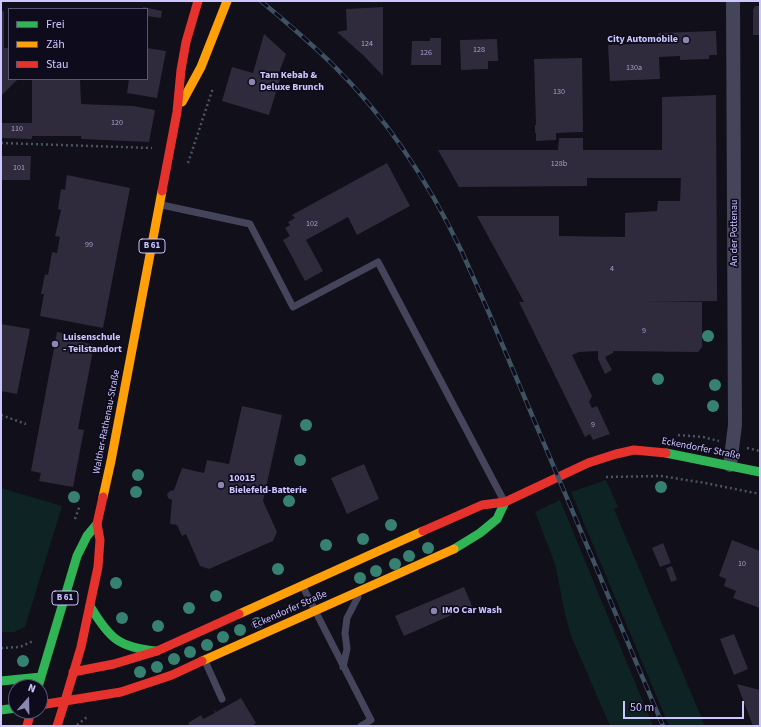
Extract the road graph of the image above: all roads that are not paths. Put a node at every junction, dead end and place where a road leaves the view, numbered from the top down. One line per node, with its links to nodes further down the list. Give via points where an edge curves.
1 (198, 1): 4 (main road, Walther-Rathenau-Straße / B 61, via 182,56)
2 (227, 1): 4 (main road, Walther-Rathenau-Straße / B 61, via 201,67)
3 (733, 1): 6 (street, An der Pottenau, via 736,425)
4 (177, 112): 5 (main road, Walther-Rathenau-Straße / B 61)
5 (160, 204): 8 (lane, via 250,224 293,306 378,262); 9 (main road, Walther-Rathenau-Straße / B 61)
6 (730, 465): 7 (main road, Eckendorfer Straße); 8 (main road, Eckendorfer Straße, via 670,453 634,450 588,463)
7 (760, 472)
8 (505, 502): 10 (main road, Eckendorfer Straße, via 482,505); 11 (main road, Eckendorfer Straße, via 498,519 480,534 460,546)
9 (98, 524): 12 (main road, Walther-Rathenau-Straße / B 61, via 100,553); 18 (main road, Walther-Rathenau-Straße / B 61, via 77,556)
10 (302, 586): 13 (lane); 14 (main road, Eckendorfer Straße)
11 (367, 587): 13 (main road, Eckendorfer Straße); 16 (lane, via 356,599 347,618 344,633 347,649)
12 (90, 606): 14 (main road, B 61, via 112,636 125,645); 17 (main road, Walther-Rathenau-Straße / B 61)
13 (315, 611): 15 (main road, Eckendorfer Straße); 16 (lane)
14 (157, 651): 17 (main road, Eckendorfer Straße, via 114,664)
15 (205, 660): 20 (lane); 21 (main road, Eckendorfer Straße, via 120,692)
16 (343, 667): 24 (lane, via 371,720)
17 (73, 672): 18 (main road, Eckendorfer Straße); 21 (main road, Walther-Rathenau-Straße / B 61)
18 (41, 677): 19 (main road, Eckendorfer Straße)
19 (1, 681)
20 (222, 699)
21 (65, 701): 22 (main road, Eckendorfer Straße); 23 (main road, Walther-Rathenau-Straße)
22 (48, 704)
23 (57, 726)
24 (361, 726)

